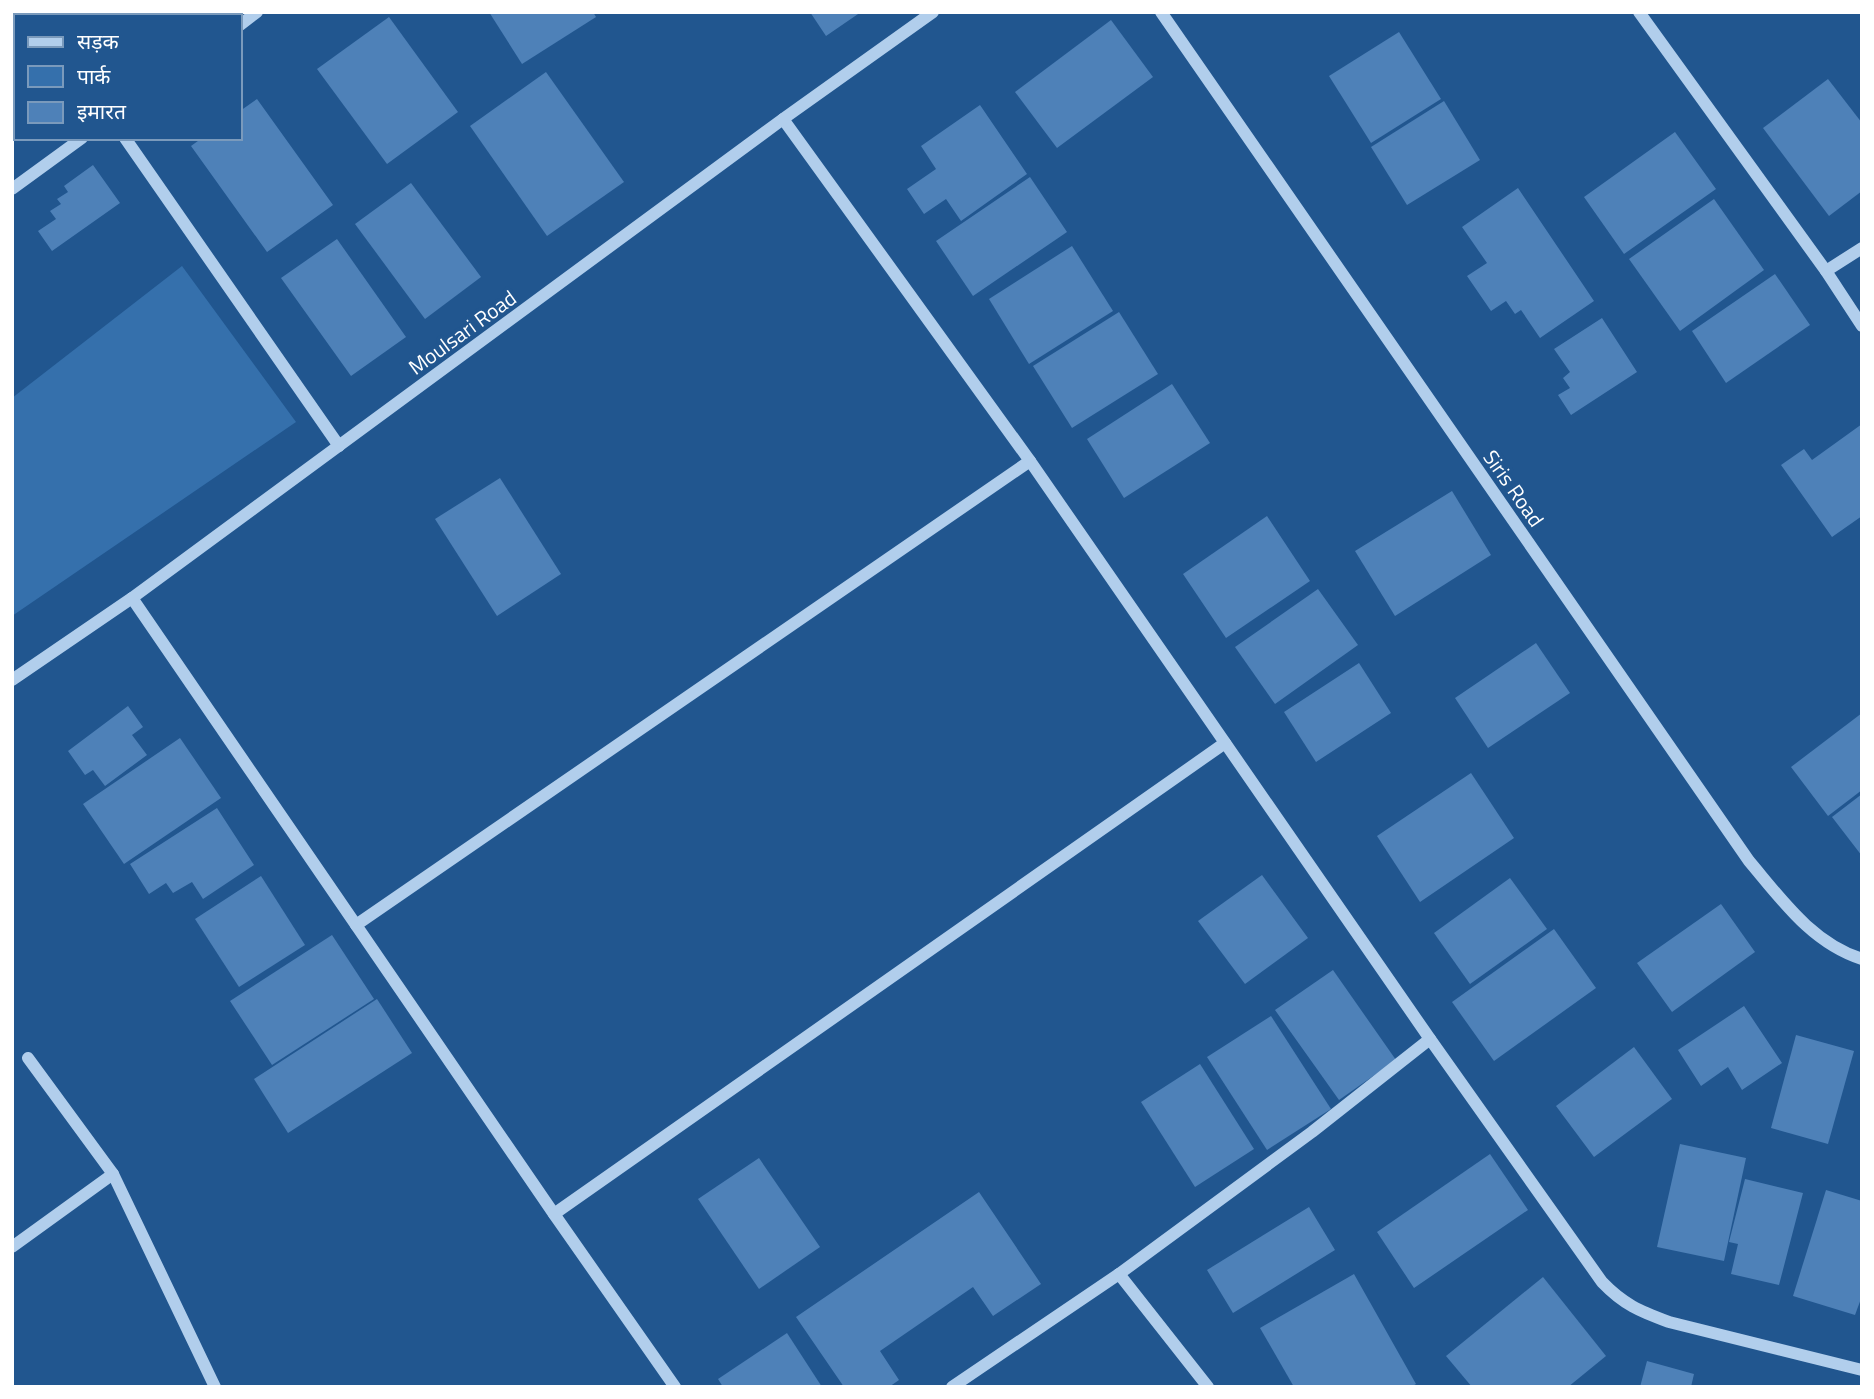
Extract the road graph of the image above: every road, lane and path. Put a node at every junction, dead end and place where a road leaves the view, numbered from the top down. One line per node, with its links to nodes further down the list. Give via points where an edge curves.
1 (257, 12): 5 (street)
2 (933, 12): 6 (street, Moulsari Road)
3 (1161, 12): 19 (street, Siris Road, via 1749,861 1799,920 1844,954)
4 (1639, 12): 11 (street)
5 (242, 23)
6 (783, 119): 13 (street, Moulsari Road); 14 (street)
7 (79, 140): 9 (street)
8 (126, 140): 13 (street)
9 (12, 189)
10 (1862, 248): 11 (street)
11 (1826, 271): 12 (street)
12 (1862, 326)
13 (339, 446): 15 (street, Moulsari Road)
14 (1030, 461): 17 (street); 18 (street)
15 (132, 598): 16 (street, Moulsari Road); 18 (street)
16 (12, 680)
17 (1225, 743): 20 (street); 23 (street)
18 (356, 925): 23 (street)
19 (1862, 959)
20 (1430, 1039): 25 (street); 26 (street, via 1618,1300 1669,1322)
21 (27, 1058): 22 (street)
22 (113, 1174): 24 (street); 27 (street)
23 (554, 1214): 28 (street)
24 (12, 1247)
25 (1119, 1275): 29 (street); 30 (street)
26 (1862, 1370)
27 (215, 1387)
28 (675, 1387)
29 (952, 1387)
30 (1208, 1387)

